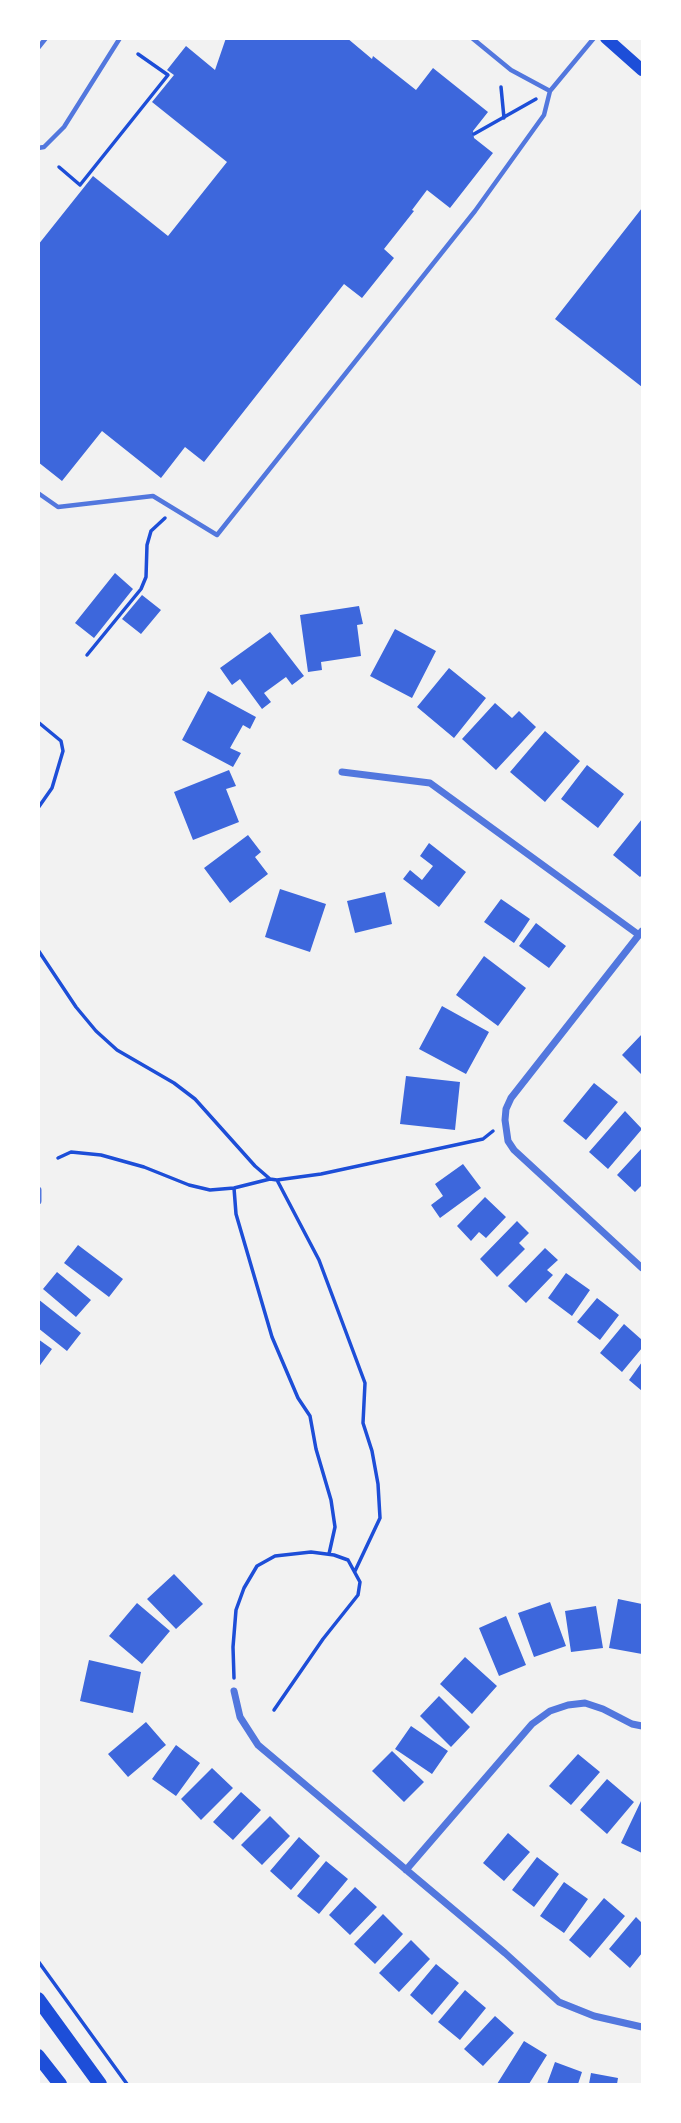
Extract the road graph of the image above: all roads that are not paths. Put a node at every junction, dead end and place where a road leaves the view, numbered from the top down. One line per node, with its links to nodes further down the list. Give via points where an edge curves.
1 (46, 38): 6 (lane)
2 (120, 38): 9 (lane, via 64,127)
3 (472, 38): 8 (lane, via 511,70)
4 (594, 38): 8 (lane)
5 (606, 38): 7 (main road)
6 (38, 48)
7 (642, 70)
8 (550, 91): 10 (lane, via 544,115 475,211 218,535 153,496 58,508)
9 (38, 148)
10 (38, 493)
11 (342, 772): 12 (street, via 430,783)
12 (641, 933): 15 (street, via 511,1098 505,1120 514,1150)
13 (38, 1189): 14 (street)
14 (38, 1200)
15 (642, 1268)
16 (234, 1691): 18 (street, via 240,1717 258,1745)
17 (642, 1726): 18 (street, via 585,1703 550,1711 532,1724)
18 (406, 1870): 20 (street, via 559,2002)
19 (38, 1999): 23 (main road)
20 (642, 2027)
21 (38, 2056): 22 (main road)
22 (60, 2084)
23 (100, 2084)

